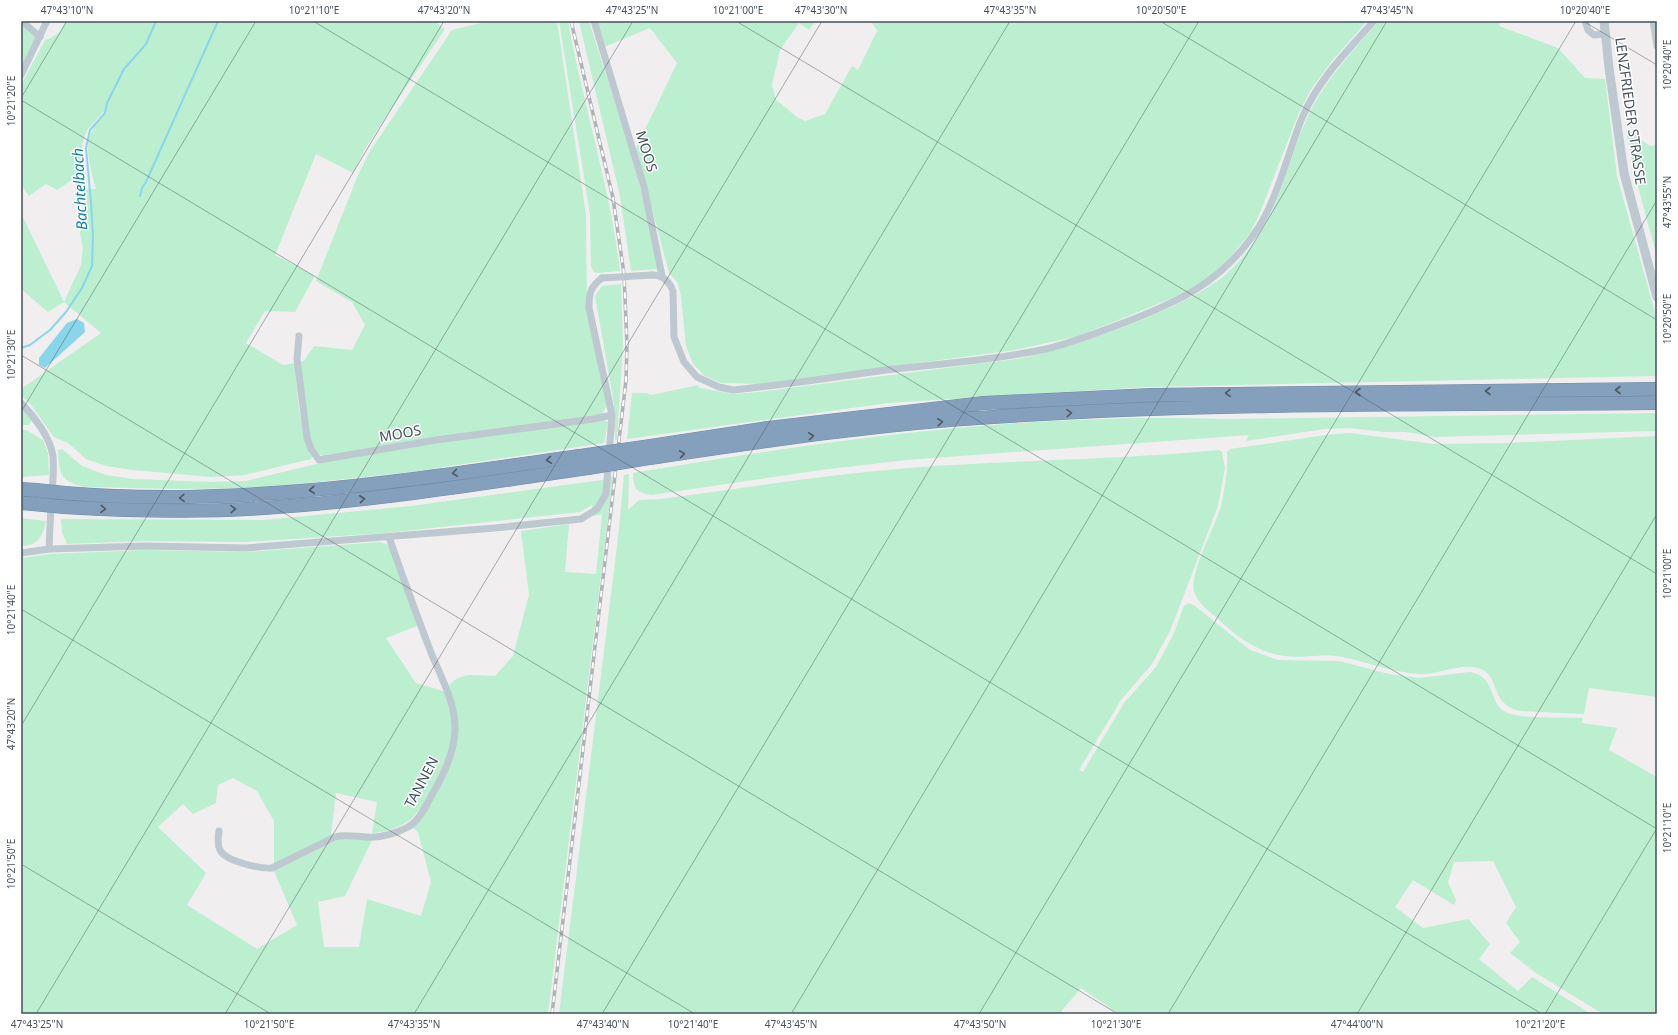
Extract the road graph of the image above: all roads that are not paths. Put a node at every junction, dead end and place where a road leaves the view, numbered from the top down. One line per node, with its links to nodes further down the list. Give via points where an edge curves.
1 (22, 21): 9 (street)
2 (47, 21): 9 (street)
3 (594, 21): 12 (street, MOOS, via 644,187)
4 (1374, 21): 12 (street, via 1314,93 1263,217 1254,235 1236,258 1215,278 1189,294 1156,310 1080,339 1016,355 733,390 697,377 684,362 674,336 673,291)
5 (1585, 21): 8 (street, via 1588,30 1594,35)
6 (1604, 21): 8 (street, LENZFRIEDER STRASSE)
7 (1653, 21): 10 (street)
8 (1606, 34): 13 (street, LENZFRIEDER STRASSE, via 1624,173)
9 (40, 37): 11 (street)
10 (1657, 46)
11 (21, 75)
12 (662, 276): 18 (street, bridge, via 602,278 589,292 589,308)
13 (1657, 298)
14 (299, 336): 18 (street, MOOS, via 297,359 307,438 319,460 436,440 593,420)
15 (1657, 389): 19 (highway, one-way to 19, via 1151,395 984,403 806,424)
16 (21, 403): 23 (street, via 35,420 50,447 52,456 54,470)
17 (1657, 403): 19 (highway, one-way to 17, via 991,417 1152,408)
18 (612, 415): 22 (street, via 606,494 597,509 581,519)
19 (644, 453): 20 (highway, one-way to 20, bridge, via 587,455 410,480 262,495 135,498); 21 (highway, one-way to 19, bridge, via 178,511 262,509 413,494 588,468)
20 (21, 488)
21 (27, 504)
22 (388, 537): 23 (street, via 246,548 145,546); 25 (street, TANNEN, via 454,714 453,748 423,811 410,826 390,834 335,837 272,868 264,869 222,854 218,845)
23 (49, 549): 24 (street)
24 (21, 553)
25 (219, 831)

